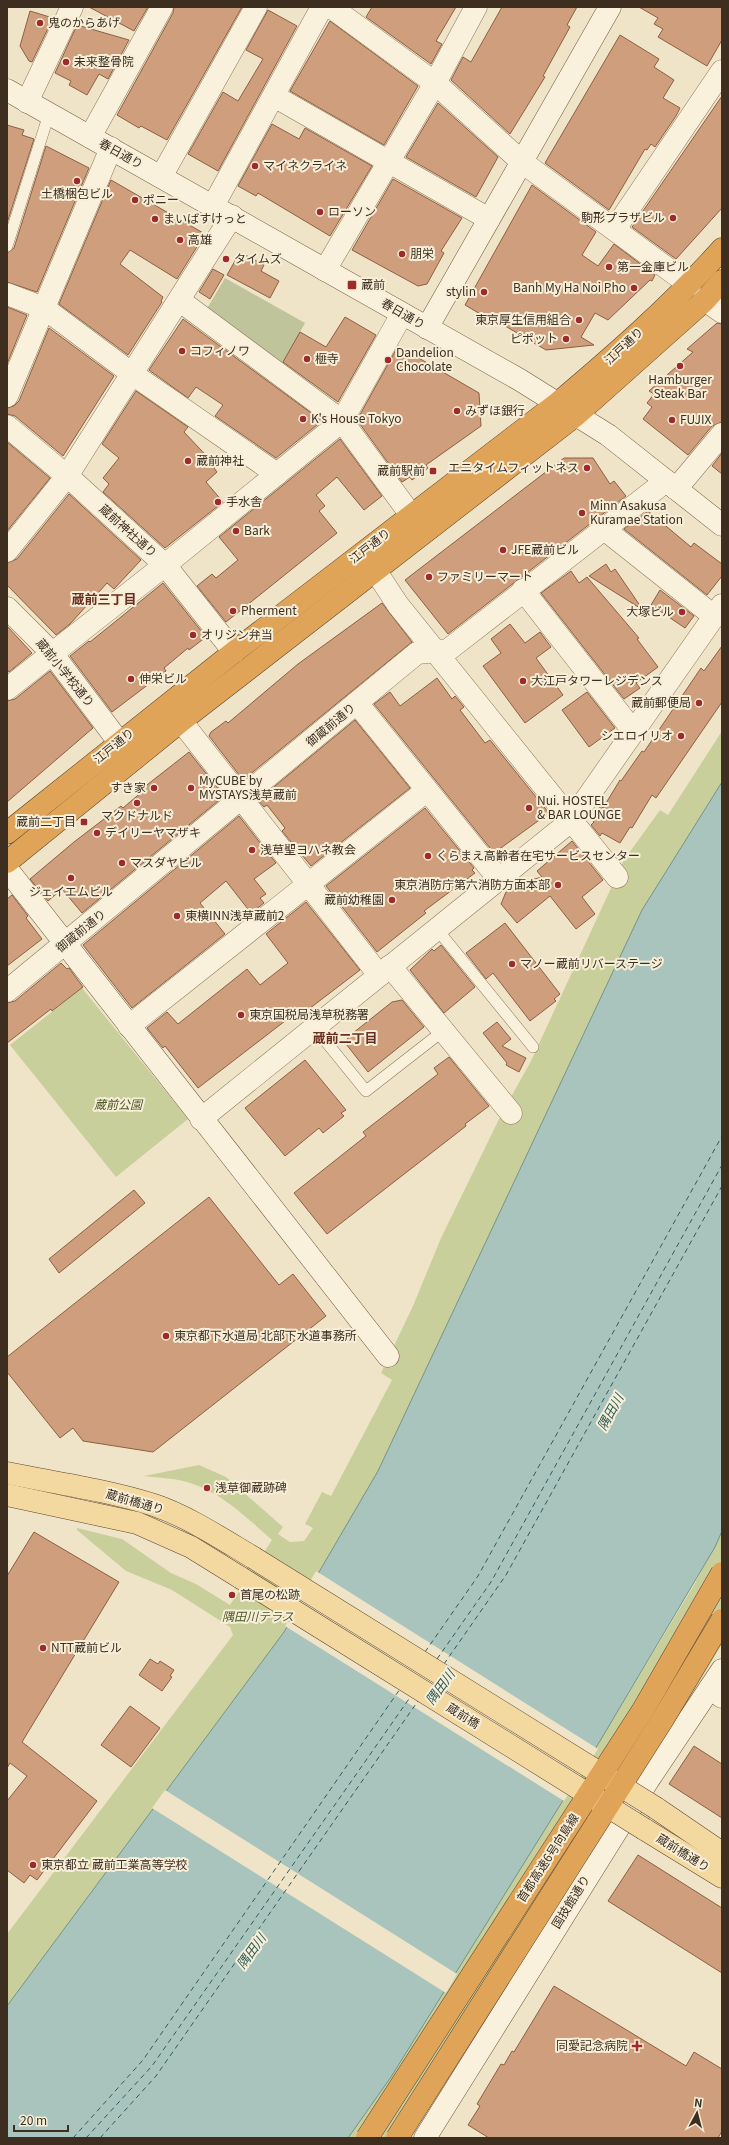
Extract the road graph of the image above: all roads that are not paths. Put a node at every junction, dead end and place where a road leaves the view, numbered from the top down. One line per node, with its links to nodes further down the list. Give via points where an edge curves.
1 (72, 7): 12 (street)
2 (162, 7): 14 (street)
3 (256, 7): 18 (street)
4 (322, 7): 11 (street)
5 (331, 7): 9 (street)
6 (476, 7): 9 (street)
7 (610, 7): 17 (street)
8 (722, 71): 21 (street)
9 (435, 83): 16 (street); 17 (street)
10 (7, 90): 12 (street, 春日通り)
11 (274, 96): 16 (street); 19 (street)
12 (27, 102): 13 (street, 春日通り)
13 (50, 114): 14 (street, 春日通り); 22 (lane)
14 (90, 137): 15 (street, 春日通り)
15 (111, 148): 18 (street, 春日通り); 29 (street)
16 (387, 162): 20 (street); 24 (street)
17 (522, 162): 20 (street); 21 (street)
18 (161, 177): 19 (street, 春日通り)
19 (222, 211): 24 (street, 春日通り); 28 (street)
20 (489, 219): 32 (street)
21 (616, 229): 26 (street)
22 (7, 246)
23 (722, 249): 26 (highway, 江戸通り)
24 (325, 270): 31 (street, 春日通り)
25 (722, 281): 26 (highway, 江戸通り)
26 (697, 292): 30 (street); 35 (highway, 江戸通り); 36 (highway, 江戸通り)
27 (7, 294): 29 (street)
28 (179, 300): 33 (street); 37 (street)
29 (44, 308): 33 (street); 34 (street)
30 (722, 312)
31 (402, 314): 32 (street, 春日通り); 37 (street)
32 (427, 328): 35 (street, 春日通り)
33 (131, 373): 40 (street); 41 (street)
34 (7, 396)
35 (558, 403): 36 (street, 春日通り); 43 (highway, 江戸通り)
36 (576, 415): 42 (street, 春日通り, via 608,435); 48 (highway, 江戸通り)
37 (342, 421): 40 (street); 43 (street)
38 (7, 426): 41 (street, 蔵前神社通り)
39 (722, 434): 42 (street, 御蔵前通り)
40 (277, 474): 47 (street)
41 (67, 476): 46 (street); 47 (street, 蔵前神社通り)
42 (671, 485): 44 (street, 春日通り); 45 (street, 御蔵前通り)
43 (411, 515): 53 (highway, 江戸通り)
44 (722, 525)
45 (604, 529): 49 (street, 御蔵前通り); 51 (street)
46 (7, 551)
47 (165, 564): 53 (street, 蔵前神社通り); 54 (street)
48 (375, 570): 52 (street, via 398,605); 57 (highway, 江戸通り)
49 (523, 590): 52 (street, 御蔵前通り, via 448,650); 58 (street)
50 (7, 608): 54 (street, 蔵前小学校通り)
51 (718, 611): 58 (street)
52 (435, 651): 56 (street, 御蔵前通り, via 417,653); 62 (street)
53 (234, 652): 59 (highway, 江戸通り)
54 (52, 653): 55 (street); 59 (street, 蔵前小学校通り)
55 (7, 689)
56 (357, 703): 60 (street); 61 (street, 御蔵前通り)
57 (181, 720): 61 (street); 64 (highway, 江戸通り)
58 (634, 732): 62 (street)
59 (119, 742): 63 (highway, 江戸通り)
60 (426, 791): 67 (street); 68 (street)
61 (241, 799): 68 (street); 70 (street, 御蔵前通り)
62 (571, 821): 66 (street); 67 (street)
63 (7, 833)
64 (7, 862)
65 (7, 869): 70 (street)
66 (617, 877)
67 (498, 878): 69 (street)
68 (309, 883): 71 (street); 73 (street)
69 (436, 928): 71 (street); 76 (lane)
70 (65, 944): 72 (street, 御蔵前通り); 73 (street)
71 (384, 970): 74 (street); 75 (street)
72 (7, 991)
73 (129, 1026): 78 (street)
74 (314, 1027): 75 (lane, via 366,1091); 78 (street)
75 (443, 1031): 77 (street)
76 (533, 1047)
77 (511, 1113)
78 (201, 1119): 79 (street)
79 (388, 1356)
80 (7, 1474): 82 (main road, 蔵前橋通り, via 124,1496 155,1506 188,1520)
81 (7, 1495): 84 (main road, 蔵前橋通り, via 137,1523 191,1546)
82 (254, 1558): 88 (main road, 蔵前橋, bridge)
83 (722, 1573): 92 (highway, 首都高速6号向島線, bridge, via 643,1710)
84 (241, 1578): 89 (main road, 蔵前橋, bridge)
85 (722, 1620): 93 (highway, 首都高速6号向島線, bridge, via 663,1720)
86 (722, 1670): 87 (street, 国技館通り)
87 (716, 1693): 94 (street, 国技館通り, via 649,1779)
88 (656, 1808): 90 (main road, 蔵前橋通り)
89 (644, 1829): 91 (main road, 蔵前橋通り)
90 (722, 1853)
91 (722, 1877)
92 (367, 2138)
93 (397, 2138)
94 (425, 2138)

